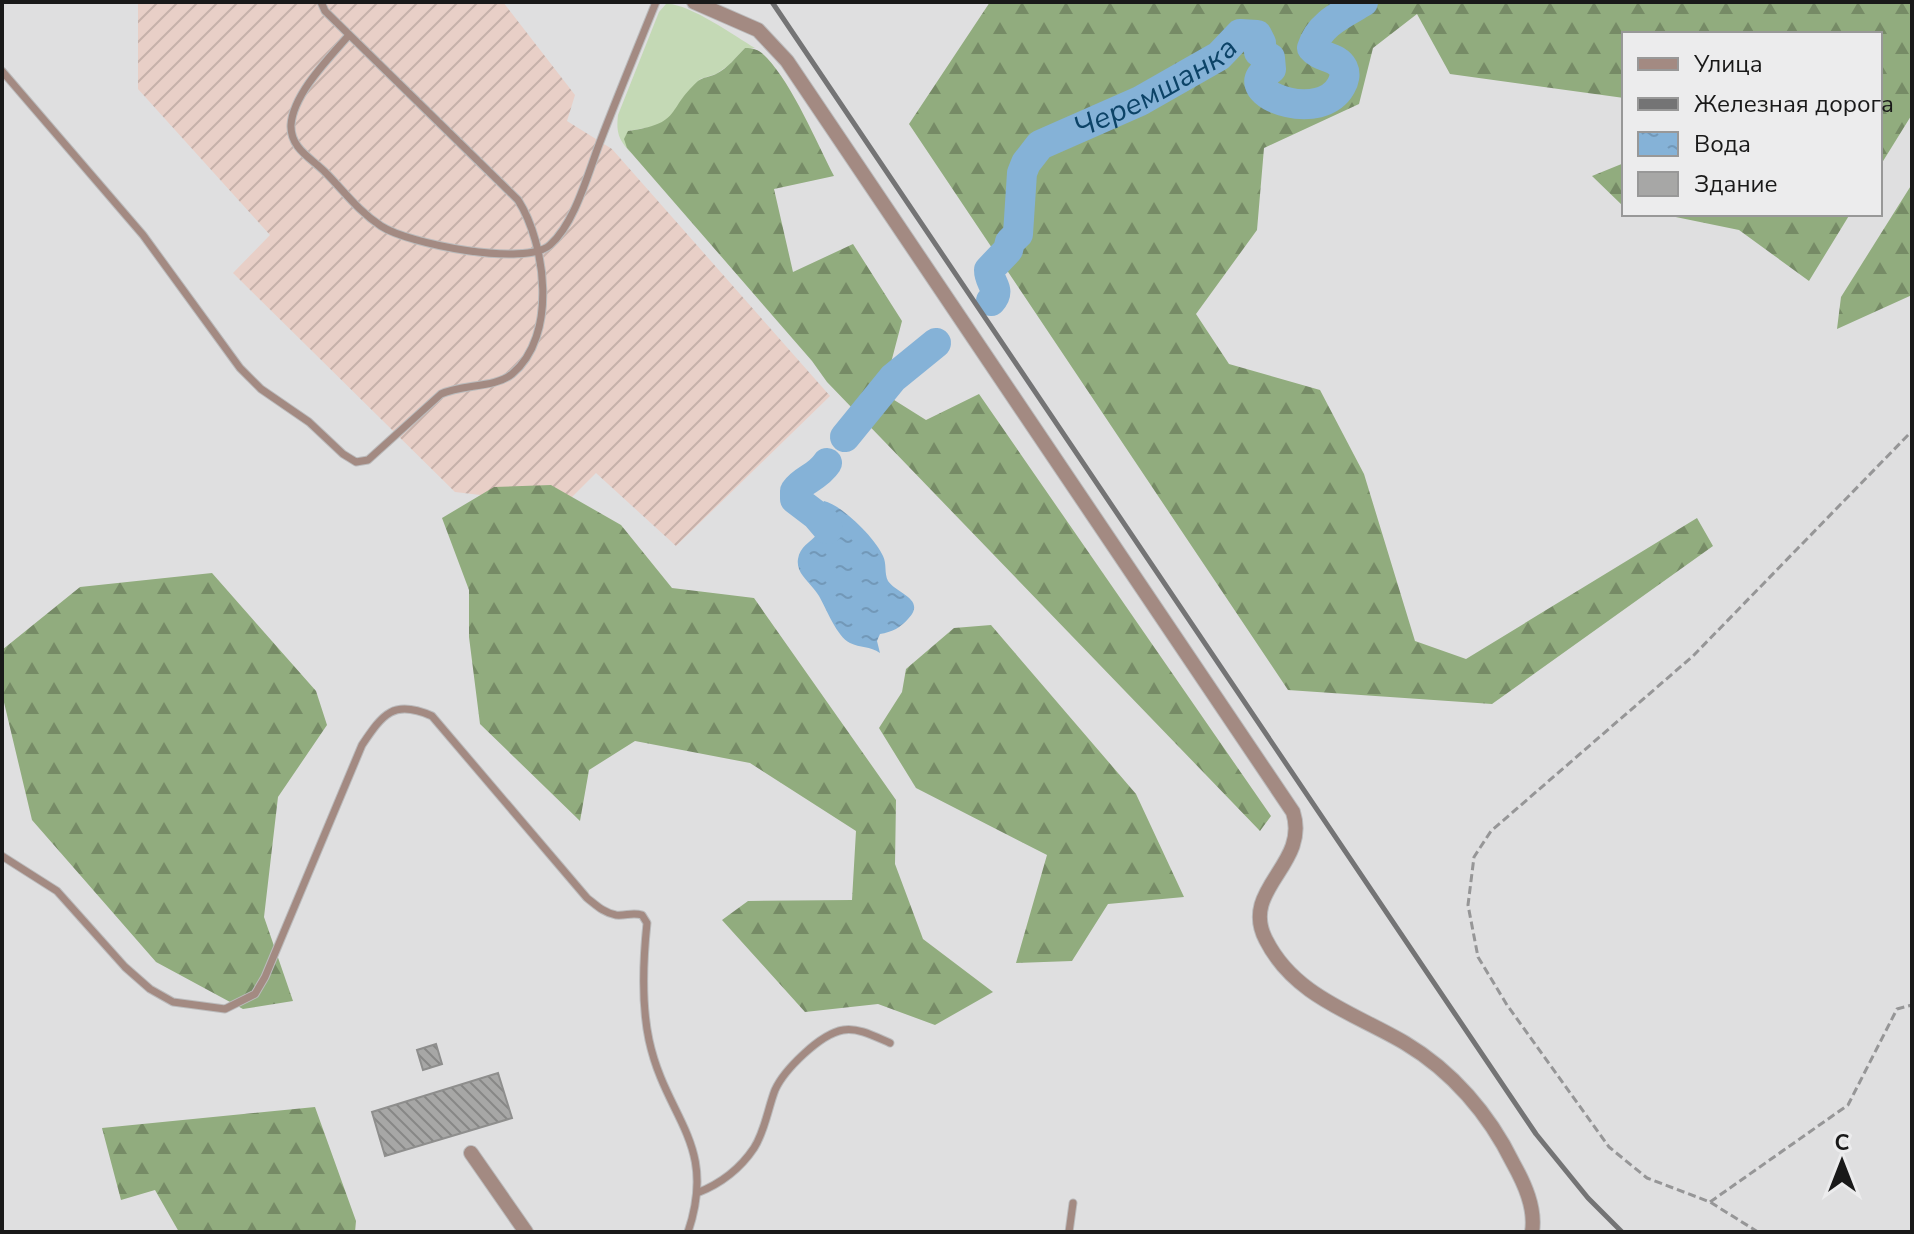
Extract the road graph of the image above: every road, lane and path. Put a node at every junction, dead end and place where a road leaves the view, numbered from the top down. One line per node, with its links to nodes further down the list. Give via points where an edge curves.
1 (321, 2): 4 (lane)
2 (656, 2): 6 (lane, via 576,204 556,240)
3 (694, 2): 18 (street, via 758,30 787,61 1293,812 1297,836 1291,853 1259,907 1258,923 1275,957 1309,991 1407,1044 1457,1082 1507,1150 1528,1198)
4 (349, 35): 6 (lane, via 518,200); 6 (lane, via 296,109 291,128 297,146 362,212 393,233 506,255)
5 (2, 71): 6 (lane, via 143,235 240,368 356,462 368,460 441,394 496,382 512,373 538,329)
6 (539, 252)
7 (1912, 431): 13 (path, via 1693,656 1491,831 1474,857 1468,905 1478,957 1507,1005 1609,1147 1647,1178)
8 (2, 856): 12 (lane, via 57,891 150,989 173,1002 225,1009 255,994 265,977 362,745 374,728 398,710 413,708 432,716 587,898 601,910 614,915 632,912 647,923 644,1000 649,1040 664,1087 693,1146)
9 (1912, 1005): 13 (path, via 1897,1009 1848,1105)
10 (890, 1043): 12 (lane, via 844,1029 823,1038 776,1088 755,1147 734,1171)
11 (471, 1153): 15 (street)
12 (697, 1193): 16 (lane)
13 (1710, 1202): 19 (path)
14 (1073, 1203): 17 (lane)
15 (526, 1232)
16 (688, 1232)
17 (1069, 1232)
18 (1532, 1232)
19 (1758, 1232)

